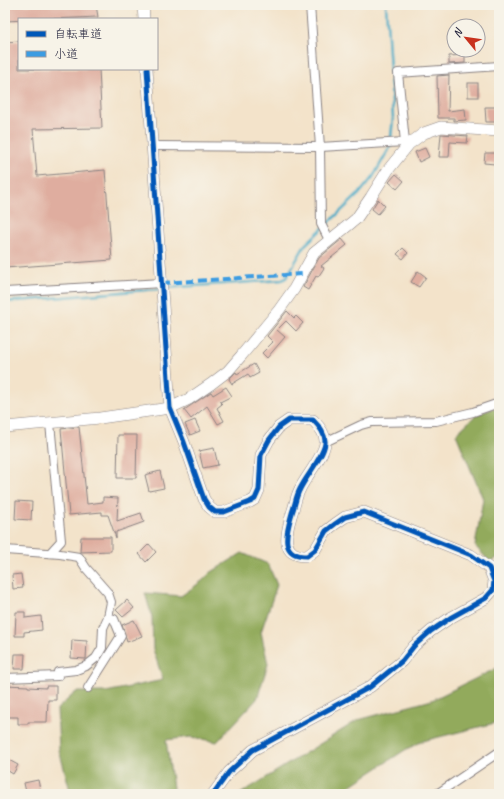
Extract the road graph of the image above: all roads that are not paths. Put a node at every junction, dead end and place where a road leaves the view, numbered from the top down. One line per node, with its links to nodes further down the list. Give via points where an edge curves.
1 (143, 5): 3 (street)
2 (310, 5): 9 (street)
3 (144, 18)
4 (499, 66): 7 (street, via 398,73)
5 (148, 70): 8 (street)
6 (499, 131): 7 (street, via 441,127)
7 (407, 143): 9 (street); 10 (street, via 356,219)
8 (153, 146): 9 (street); 11 (street)
9 (320, 147): 10 (street, via 322,226)
10 (328, 238): 14 (street, via 314,253 283,305 228,371 190,399)
11 (162, 286): 12 (street); 14 (street)
12 (5, 292)
13 (499, 403): 17 (street, via 436,421 372,422)
14 (170, 408): 15 (street); 17 (street, via 204,499 215,512 224,512 255,499 259,490 261,456 279,427 289,420 313,420 322,430)
15 (50, 423): 16 (street); 19 (street, via 61,542)
16 (5, 427)
17 (326, 442): 20 (street, via 300,489 286,536 286,545 290,550 298,556 307,556 315,550 326,531 335,524 345,517 364,512 471,556 488,568)
18 (5, 550): 19 (street)
19 (50, 553): 21 (street, via 80,557 86,568 108,593 111,602)
20 (496, 589): 25 (street, via 486,598 432,631 414,646 402,661 370,687 253,750 229,772)
21 (108, 617): 22 (street, via 103,628 102,648 96,658 86,666 58,672 58,676); 23 (street, via 114,619 121,636)
22 (5, 678)
23 (88, 688)
24 (499, 752): 26 (street)
25 (213, 794)
26 (437, 794)

